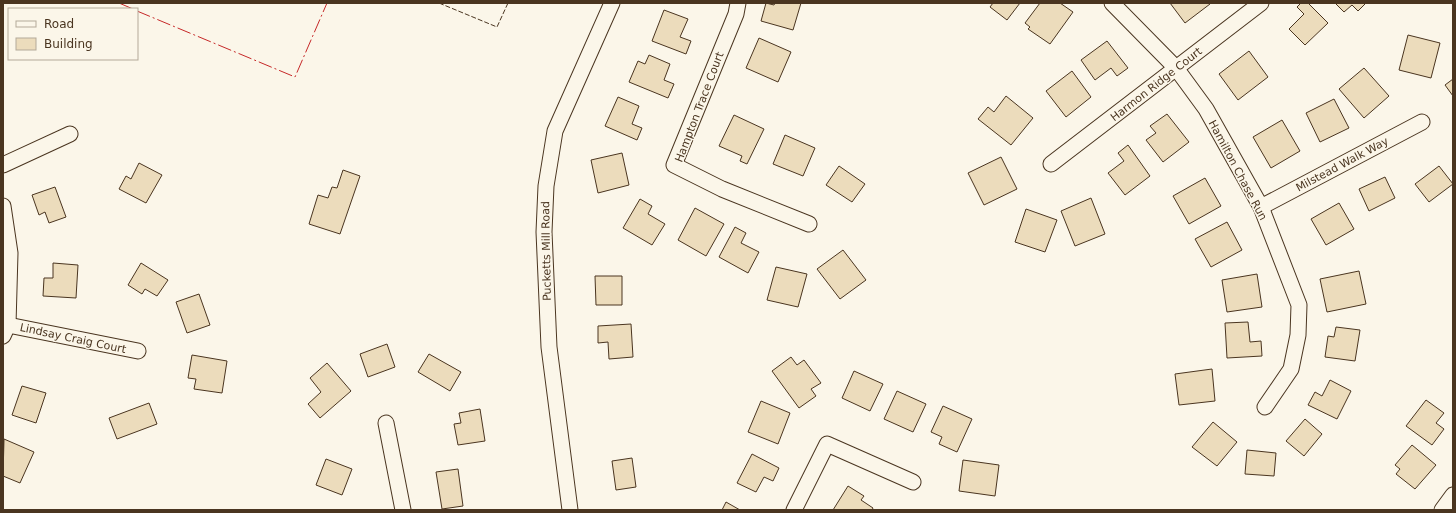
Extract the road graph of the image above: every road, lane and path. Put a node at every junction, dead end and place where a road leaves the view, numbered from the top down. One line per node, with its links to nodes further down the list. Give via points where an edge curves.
1 (612, 3): 20 (street, Pucketts Mill Road, via 555,131 546,186 544,232 549,347)
2 (738, 3): 12 (street, Hampton Trace Court, via 736,14 674,165 722,189)
3 (1112, 3): 5 (street, Hamilton Chase Run)
4 (1261, 3): 5 (street, Harmon Ridge Court)
5 (1176, 68): 8 (street, Harmon Ridge Court); 11 (street, Hamilton Chase Run, via 1206,109)
6 (1422, 122): 11 (street, Milstead Walk Way)
7 (70, 134): 9 (street)
8 (1051, 164)
9 (3, 165)
10 (3, 206): 13 (street, via 10,253)
11 (1261, 207): 15 (street, Hamilton Chase Run, via 1299,305 1298,335 1291,369)
12 (809, 224)
13 (5, 330): 14 (street, Lindsay Craig Court)
14 (138, 352)
15 (1266, 406)
16 (386, 423): 19 (street)
17 (912, 482): 21 (street, via 827,444)
18 (1453, 496): 22 (street)
19 (402, 510)
20 (570, 510)
21 (794, 510)
22 (1442, 510)

